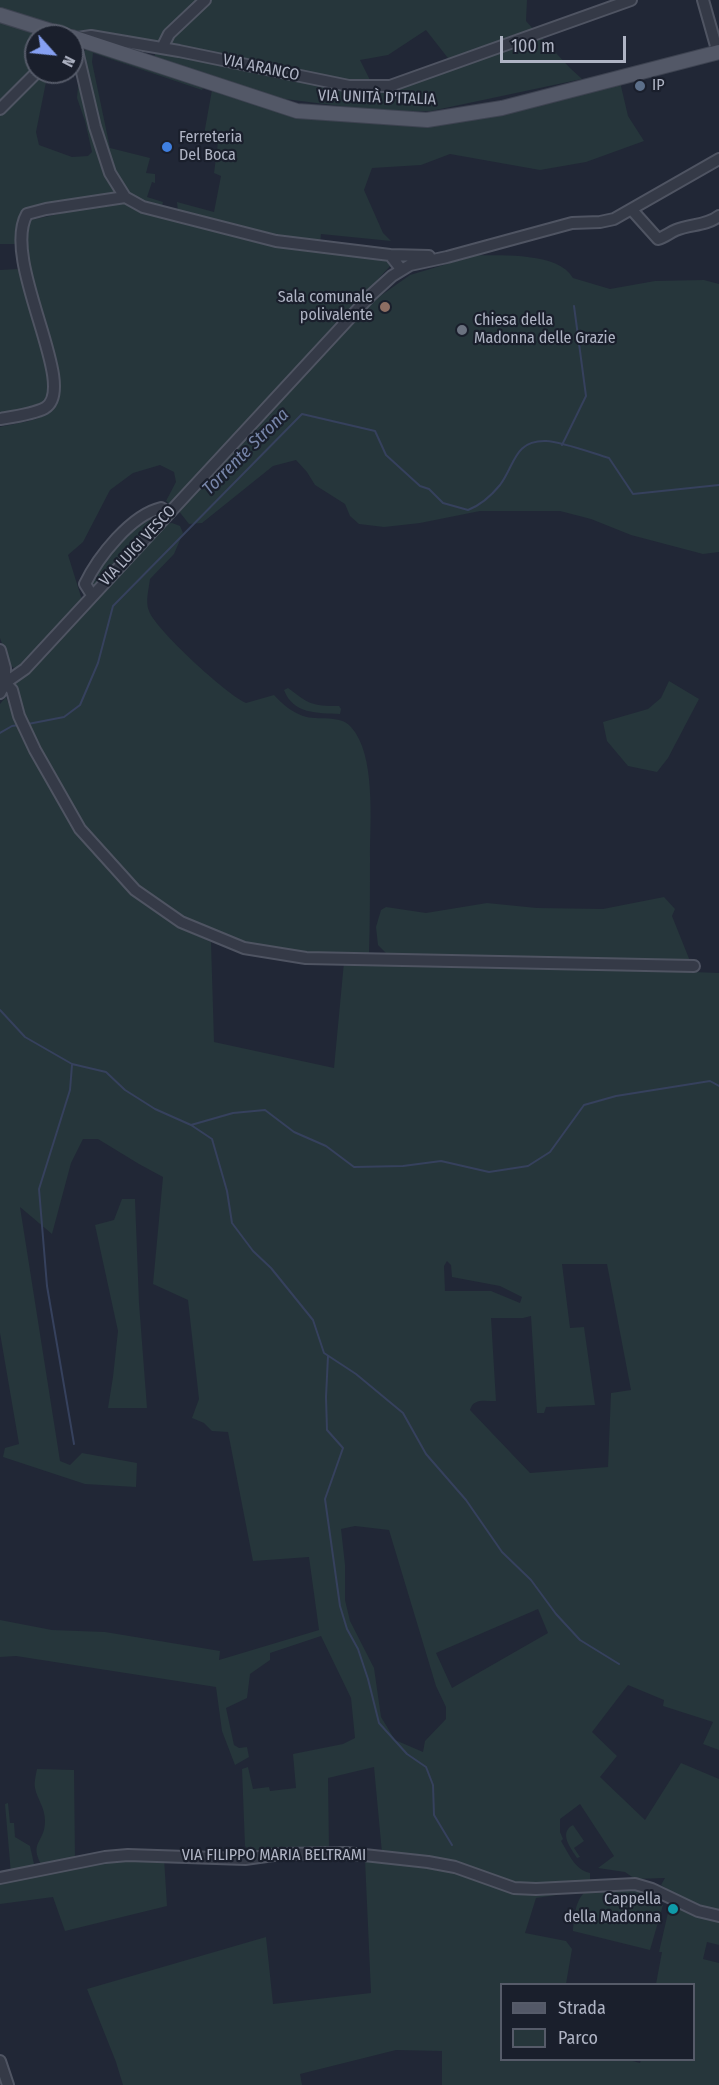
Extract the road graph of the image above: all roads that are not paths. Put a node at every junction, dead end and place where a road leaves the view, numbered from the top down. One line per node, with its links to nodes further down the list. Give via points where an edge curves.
1 (205, 0): 8 (street)
2 (631, 0): 8 (street, VIA ARANCO, via 390,86 349,86)
3 (703, 0): 9 (street)
4 (0, 15): 5 (main road, VIA UNITÀ D'ITALIA)
5 (28, 24)
6 (84, 37): 8 (street, VIA ARANCO)
7 (84, 42): 10 (main road, VIA UNITÀ D'ITALIA)
8 (158, 47): 10 (street)
9 (718, 53): 10 (main road, VIA UNITÀ D'ITALIA, via 502,108 427,120 297,111)
10 (147, 62)
11 (25, 84): 13 (street)
12 (83, 84): 15 (street, via 110,173)
13 (0, 109)
14 (719, 159): 16 (street)
15 (125, 197): 18 (street, via 143,207 276,241); 21 (street, via 46,209 27,214 22,222 20,256 55,386 53,400 45,408)
16 (632, 210): 17 (street, via 658,239); 19 (street, via 614,219 572,223)
17 (719, 216)
18 (390, 255): 19 (street); 20 (street)
19 (447, 257): 20 (street)
20 (401, 269): 22 (street, VIA LUIGI VESCO, via 371,295)
21 (0, 419)
22 (169, 513): 23 (street, VIA LUIGI VESCO); 23 (street, via 161,508 150,511 125,531 93,567 85,584)
23 (92, 595): 25 (street, VIA LUIGI VESCO)
24 (0, 650): 25 (street, via 5,668)
25 (3, 688): 26 (street, via 12,690 27,735 80,829 135,890 181,922 244,948 306,958)
26 (694, 966)
27 (0, 1878): 28 (street, VIA FILIPPO MARIA BELTRAMI, via 128,1855 245,1859 346,1853 454,1867 514,1888 635,1884)
28 (719, 1916)
29 (0, 2061): 30 (street)
30 (9, 2085)

